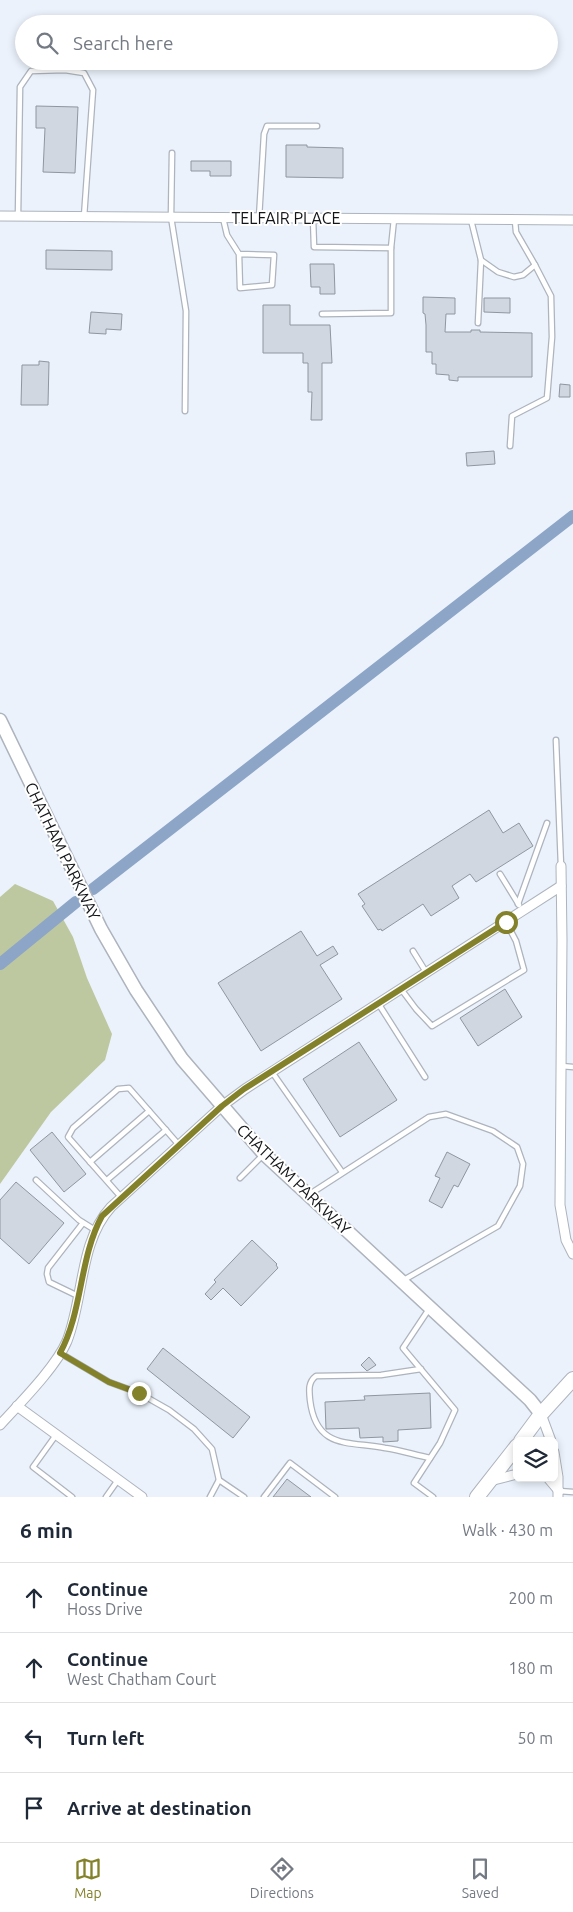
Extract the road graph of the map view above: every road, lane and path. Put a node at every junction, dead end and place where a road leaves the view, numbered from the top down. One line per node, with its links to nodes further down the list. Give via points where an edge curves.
1 (318, 126): 8 (lane, via 266,126)
2 (172, 153): 6 (lane)
3 (0, 216): 4 (street, TELFAIR PLACE)
4 (18, 216): 5 (street, TELFAIR PLACE); 5 (lane, via 20,87 32,71 65,70 84,73 93,90)
5 (84, 217): 6 (street, TELFAIR PLACE)
6 (171, 217): 7 (street, TELFAIR PLACE); 20 (lane, via 186,311)
7 (223, 218): 8 (street, TELFAIR PLACE); 15 (lane, via 227,235)
8 (259, 218): 9 (street, TELFAIR PLACE)
9 (313, 218): 10 (street, TELFAIR PLACE); 14 (lane, via 314,247)
10 (394, 219): 11 (street, TELFAIR PLACE); 14 (lane)
11 (471, 220): 12 (street, TELFAIR PLACE); 16 (lane)
12 (515, 220): 13 (street, TELFAIR PLACE); 17 (lane, via 516,232)
13 (573, 220)
14 (391, 248): 18 (lane, via 391,313)
15 (239, 254): 15 (lane, via 240,288 272,285 274,254)
16 (481, 260): 17 (lane, via 498,272 514,277 523,275); 19 (lane)
17 (535, 265): 21 (lane, via 551,296 552,337 547,398 512,416)
18 (322, 314)
19 (478, 323)
20 (185, 411)
21 (510, 446)
22 (0, 720): 23 (main road, CHATHAM PARKWAY)
23 (3, 736): 39 (main road, CHATHAM PARKWAY, via 132,983 182,1058)
24 (556, 740): 26 (lane)
25 (546, 823): 29 (lane)
26 (561, 866): 28 (street)
27 (500, 874): 29 (lane)
28 (561, 886): 29 (street); 35 (street)
29 (520, 908): 30 (street)
30 (506, 922): 32 (street); 33 (lane, via 516,941 524,970 432,1026)
31 (413, 951): 32 (lane)
32 (426, 972): 33 (street)
33 (401, 988): 34 (street)
34 (378, 1003): 37 (street); 38 (lane)
35 (561, 1066): 36 (lane); 53 (street, via 560,1205 566,1240)
36 (573, 1066)
37 (272, 1072): 39 (street); 45 (lane)
38 (425, 1077)
39 (222, 1106): 42 (street); 43 (main road, CHATHAM PARKWAY)
40 (149, 1111): 41 (lane); 44 (lane); 44 (lane, via 129,1088 118,1089 73,1128 68,1137)
41 (166, 1130): 42 (lane); 48 (lane)
42 (179, 1145): 50 (street)
43 (264, 1154): 46 (lane); 49 (main road, CHATHAM PARKWAY)
44 (90, 1162): 48 (lane)
45 (342, 1172): 49 (lane); 54 (lane, via 429,1117 446,1114 494,1131 517,1147 523,1164 520,1186 498,1226)
46 (240, 1178)
47 (36, 1180): 51 (lane)
48 (106, 1180): 50 (lane)
49 (309, 1195): 54 (main road, CHATHAM PARKWAY)
50 (122, 1197): 52 (street, via 102,1216)
51 (83, 1223): 52 (lane); 55 (lane, via 48,1268 47,1274 49,1282)
52 (95, 1230): 55 (street)
53 (573, 1254)
54 (401, 1281): 56 (main road, CHATHAM PARKWAY)
55 (78, 1296): 57 (street, via 70,1333)
56 (430, 1308): 58 (lane, via 403,1348); 61 (main road, CHATHAM PARKWAY, via 530,1400)
57 (60, 1353): 60 (street); 70 (lane, via 109,1382 139,1393 170,1410 194,1429 212,1449)
58 (421, 1369): 67 (lane, via 455,1410); 67 (lane, via 380,1375 316,1376 309,1390 311,1407 322,1430 338,1442 384,1447)
59 (573, 1379): 61 (main road)
60 (16, 1406): 62 (street); 63 (street)
61 (541, 1414): 64 (main road); 65 (street)
62 (0, 1425)
63 (56, 1434): 69 (street); 75 (lane, via 32,1467)
64 (523, 1437)
65 (550, 1437)
66 (513, 1451): 71 (main road)
67 (430, 1458): 82 (lane, via 414,1483)
68 (513, 1475): 71 (street)
69 (119, 1480): 76 (lane); 77 (street)
70 (219, 1480): 78 (lane); 79 (lane)
71 (490, 1481): 83 (main road)
72 (550, 1482): 74 (street)
73 (573, 1492): 74 (lane)
74 (558, 1494)
75 (72, 1497)
76 (106, 1497)
77 (142, 1497)
78 (210, 1497)
79 (244, 1497)
80 (264, 1497): 81 (lane, via 290,1463)
81 (335, 1497)
82 (433, 1497)
83 (477, 1497)

